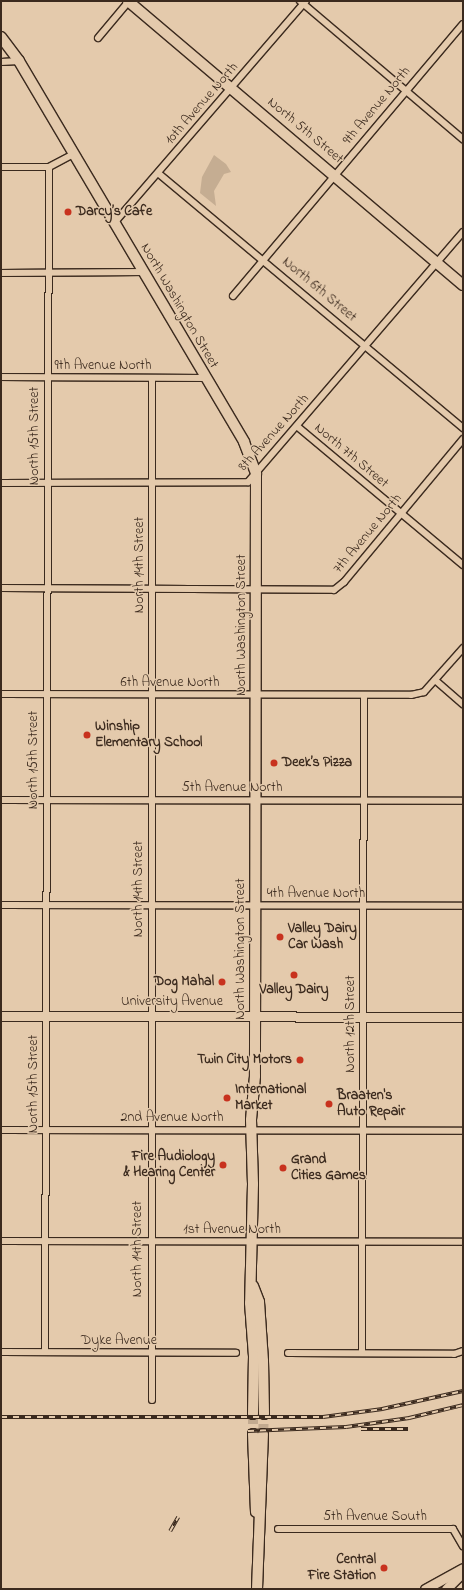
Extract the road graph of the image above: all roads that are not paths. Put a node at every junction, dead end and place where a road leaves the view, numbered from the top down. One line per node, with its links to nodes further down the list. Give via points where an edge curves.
1 (129, 1): 5 (street); 8 (main road, North 5th Street)
2 (303, 2): 8 (street, 10th Avenue North); 9 (street)
3 (463, 24): 9 (street, 9th Avenue North)
4 (1, 37): 7 (main road, North Washington Street)
5 (98, 38)
6 (1, 62): 7 (street)
7 (19, 62): 11 (main road, North Washington Street)
8 (232, 89): 14 (street, 10th Avenue North); 15 (main road, North 5th Street)
9 (406, 90): 10 (street); 15 (street, 9th Avenue North)
10 (463, 139)
11 (72, 154): 13 (street); 16 (main road, North Washington Street)
12 (1, 167): 13 (street)
13 (49, 167): 20 (street, North 15th Street)
14 (158, 173): 16 (street, 10th Avenue North); 18 (street, North 6th Street)
15 (334, 174): 18 (street, 9th Avenue North); 19 (main road, North 5th Street)
16 (115, 222): 21 (main road, North Washington Street)
17 (463, 232): 19 (street, 8th Avenue North)
18 (263, 260): 24 (street, 9th Avenue North); 25 (street, North 6th Street)
19 (437, 263): 23 (main road, North 5th Street); 25 (street, 8th Avenue North)
20 (47, 272): 21 (street); 22 (street); 27 (street, North 15th Street)
21 (143, 272): 29 (main road, North Washington Street)
22 (1, 273)
23 (463, 285)
24 (233, 296)
25 (366, 345): 30 (street, 8th Avenue North); 31 (street, North 6th Street)
26 (1, 377): 27 (street, 9th Avenue North)
27 (47, 377): 28 (street, 9th Avenue North); 35 (street, North 15th Street)
28 (152, 378): 29 (street, 9th Avenue North); 36 (street, North 14th Street)
29 (204, 378): 33 (main road, North Washington Street, via 244,442)
30 (298, 427): 33 (street, 8th Avenue North); 37 (street, North 7th Street)
31 (463, 428)
32 (463, 439): 37 (street, 7th Avenue North)
33 (256, 474): 36 (street, 8th Avenue North, via 248,482); 42 (main road, North Washington Street)
34 (1, 483): 35 (street, 8th Avenue North)
35 (46, 483): 36 (street, 8th Avenue North); 41 (street, North 15th Street)
36 (152, 483): 39 (street, North 14th Street)
37 (400, 513): 38 (street, North 7th Street); 42 (street, 7th Avenue North, via 344,582 334,590)
38 (463, 565)
39 (151, 587): 41 (street, 7th Avenue North); 42 (street, 7th Avenue North); 47 (street, North 14th Street)
40 (1, 588): 41 (street, 7th Avenue North)
41 (47, 588): 46 (street, North 15th Street)
42 (256, 588): 48 (main road, North Washington Street)
43 (463, 648): 44 (street, 6th Avenue North)
44 (435, 680): 49 (street, 6th Avenue North, via 419,694); 50 (street)
45 (1, 694): 46 (street, 6th Avenue North)
46 (46, 694): 47 (street, 6th Avenue North); 52 (street, North 15th Street)
47 (152, 695): 48 (street, 6th Avenue North); 53 (street, North 14th Street)
48 (256, 695): 49 (street, 6th Avenue North); 54 (main road, North Washington Street)
49 (364, 695): 55 (street, North 12th Street)
50 (463, 704)
51 (1, 800): 52 (street, 5th Avenue North)
52 (46, 800): 53 (street, 5th Avenue North); 58 (street, North 15th Street)
53 (151, 800): 54 (street, 5th Avenue North); 59 (street, North 14th Street)
54 (256, 800): 55 (street, 5th Avenue North); 60 (main road, North Washington Street)
55 (364, 801): 56 (street, 5th Avenue North); 61 (street, North 12th Street)
56 (463, 801)
57 (1, 905): 58 (street, 4th Avenue North)
58 (46, 905): 59 (street, 4th Avenue North); 64 (street, North 15th Street)
59 (151, 905): 60 (street, 4th Avenue North); 65 (street, North 14th Street)
60 (255, 905): 61 (street, 4th Avenue North); 66 (main road, North Washington Street)
61 (364, 906): 62 (street, 4th Avenue North); 67 (street, North 12th Street)
62 (463, 906)
63 (1, 1016): 64 (street, University Avenue)
64 (46, 1016): 65 (street, University Avenue); 70 (street, North 15th Street)
65 (151, 1016): 66 (street, University Avenue); 72 (street, North 14th Street)
66 (255, 1016): 67 (street, University Avenue); 71 (main road, North Washington Street)
67 (364, 1017): 68 (street, University Avenue); 73 (street, North 12th Street)
68 (463, 1017)
69 (1, 1130): 70 (street, 2nd Avenue North)
70 (46, 1130): 72 (street, 2nd Avenue North); 76 (street, North 15th Street)
71 (252, 1130): 72 (street, 2nd Avenue North); 73 (street, 2nd Avenue North); 78 (main road, North Washington Street)
72 (151, 1131): 77 (street, North 14th Street)
73 (363, 1131): 74 (street, 2nd Avenue North); 79 (street, North 12th Street)
74 (463, 1131)
75 (1, 1241): 76 (street, 1st Avenue North)
76 (45, 1241): 77 (street, 1st Avenue North); 84 (street, North 15th Street)
77 (150, 1242): 78 (street, 1st Avenue North); 85 (street, North 14th Street)
78 (252, 1242): 79 (street, 1st Avenue North); 81 (main road, North Washington Street)
79 (363, 1242): 80 (street, 1st Avenue North); 88 (street, North 12th Street)
80 (463, 1242)
81 (252, 1283): 90 (main road, North Washington Street, via 250,1303 254,1356); 91 (main road, North Washington Street, via 259,1302 264,1361)
82 (463, 1351): 88 (street, via 454,1354)
83 (1, 1352): 84 (street, Dyke Avenue)
84 (45, 1352): 85 (street, Dyke Avenue)
85 (150, 1353): 86 (street, Dyke Avenue); 89 (street, North 14th Street)
86 (236, 1353)
87 (288, 1353): 88 (street)
88 (362, 1353)
89 (152, 1400)
90 (253, 1414)
91 (264, 1414)
92 (258, 1434): 97 (main road, via 253,1476 258,1548)
93 (278, 1529): 94 (street, 5th Avenue South, via 453,1529)
94 (463, 1546)
95 (463, 1568): 98 (street)
96 (463, 1572): 99 (street)
97 (257, 1589)
98 (425, 1589)
99 (446, 1589)

